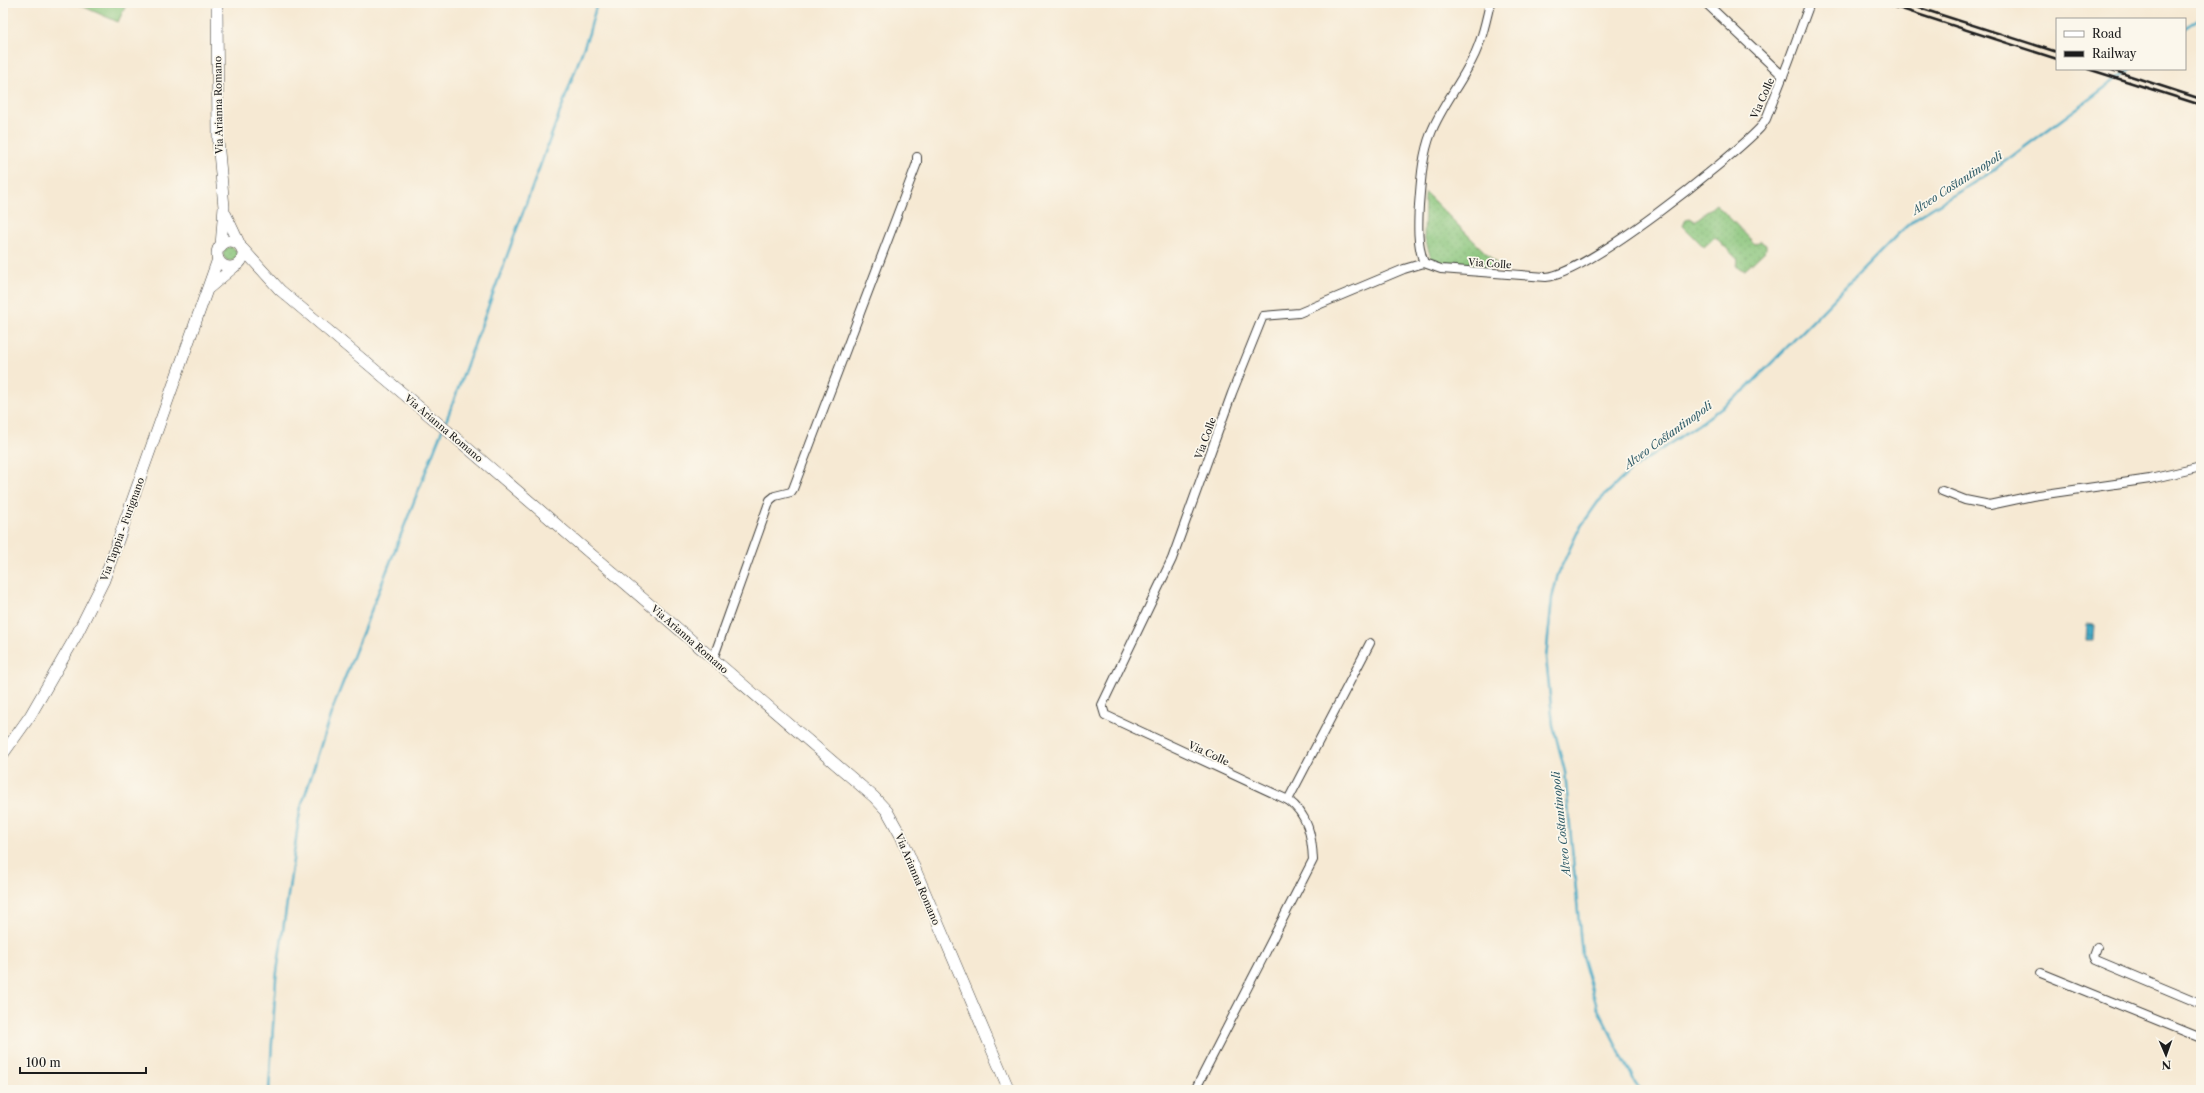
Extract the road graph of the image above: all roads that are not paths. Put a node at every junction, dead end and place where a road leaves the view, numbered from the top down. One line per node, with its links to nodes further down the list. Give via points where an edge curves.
1 (217, 3): 7 (street, Via Arianna Romano, via 219,148)
2 (1490, 3): 11 (street, via 1475,54 1440,113 1427,146 1422,169 1419,213 1420,247)
3 (1706, 3): 5 (street)
4 (1810, 3): 5 (street, Via Colle)
5 (1783, 76): 11 (street, Via Colle, via 1766,119 1753,135 1670,202 1576,267 1546,277 1441,269)
6 (917, 157): 18 (street, via 791,492 770,500)
7 (224, 207): 8 (street, Via Arianna Romano); 9 (street, Via Arianna Romano, via 235,238)
8 (221, 246): 9 (street, via 232,241); 10 (street, Via Arianna Romano, via 217,252)
9 (241, 247): 12 (street, via 243,258); 13 (street, Via Arianna Romano)
10 (218, 259): 12 (street, via 223,265); 14 (street, Via Tappia - Furignano)
11 (1424, 263): 20 (street, Via Colle, via 1299,313 1263,316 1232,393 1172,559 1102,705 1105,715)
12 (236, 266): 13 (street); 14 (street, Via Tappia - Furignano)
13 (261, 270): 18 (street, Via Arianna Romano, via 280,290)
14 (209, 289): 19 (street, Via Tappia - Furignano, via 104,580 76,636 30,716)
15 (2201, 466): 16 (street, via 2150,479 2032,496 1990,505 1965,500)
16 (1942, 491)
17 (1370, 643): 20 (street)
18 (713, 659): 25 (street, Via Arianna Romano, via 887,811 901,836)
19 (3, 754)
20 (1288, 800): 26 (street, Via Colle, via 1298,807 1306,822 1313,860)
21 (2097, 948): 23 (street, via 2094,956 2096,960)
22 (2041, 973): 24 (street)
23 (2201, 1004)
24 (2201, 1038)
25 (1009, 1090)
26 (1195, 1090)

